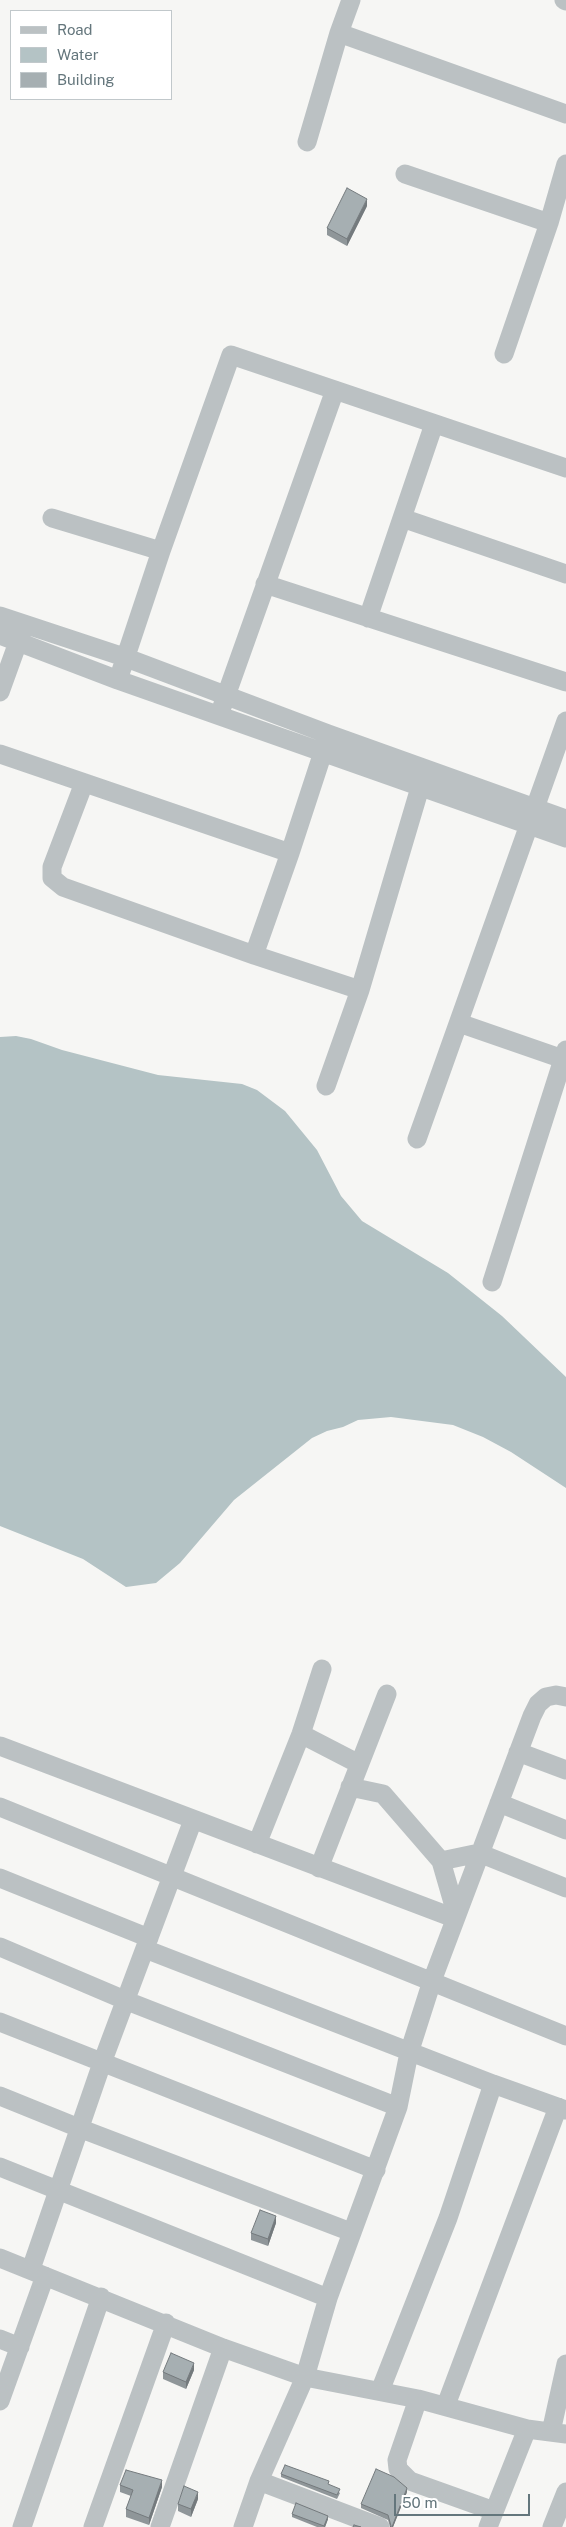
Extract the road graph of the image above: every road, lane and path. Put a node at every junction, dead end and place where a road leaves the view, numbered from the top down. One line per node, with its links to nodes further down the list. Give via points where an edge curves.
1 (351, 0): 2 (street)
2 (339, 33): 3 (street); 4 (street)
3 (566, 114)
4 (307, 142)
5 (566, 164): 7 (street)
6 (405, 174): 7 (street)
7 (549, 223): 8 (street)
8 (504, 354)
9 (335, 390): 10 (street); 14 (street, via 230,355); 16 (street)
10 (434, 424): 11 (street); 13 (street)
11 (566, 468)
12 (52, 518): 14 (street)
13 (402, 518): 15 (street); 18 (street)
14 (161, 551): 21 (street)
15 (566, 574)
16 (265, 584): 18 (street); 25 (street)
17 (0, 616): 19 (street)
18 (368, 618): 23 (street)
19 (21, 634): 20 (street); 21 (street); 22 (street); 24 (street)
20 (0, 635)
21 (124, 657): 22 (street); 25 (street)
22 (118, 680): 26 (street)
23 (566, 682)
24 (0, 692)
25 (226, 695): 26 (street); 28 (street)
26 (219, 714): 28 (street)
27 (566, 721): 32 (street)
28 (326, 743): 30 (street); 35 (street)
29 (0, 754): 31 (street)
30 (423, 777): 32 (street); 37 (street)
31 (84, 783): 35 (street); 36 (street, via 52,867 52,878 63,887)
32 (533, 817): 33 (street); 34 (street); 38 (street)
33 (566, 819)
34 (566, 838)
35 (290, 853): 36 (street)
36 (254, 955): 37 (street)
37 (360, 990): 40 (street)
38 (459, 1023): 39 (street); 41 (street)
39 (564, 1054): 42 (street)
40 (326, 1086)
41 (417, 1139)
42 (492, 1282)
43 (322, 1669): 46 (street)
44 (387, 1694): 49 (street)
45 (566, 1697): 48 (street, via 556,1695 538,1704)
46 (302, 1734): 49 (street); 56 (street)
47 (0, 1746): 54 (street)
48 (518, 1752): 50 (street); 52 (street)
49 (360, 1764): 51 (street)
50 (566, 1770)
51 (350, 1787): 58 (street, via 383,1794); 59 (street)
52 (499, 1803): 55 (street); 57 (street)
53 (0, 1806): 60 (street)
54 (193, 1820): 56 (street); 60 (street)
55 (566, 1830)
56 (257, 1844): 59 (street)
57 (479, 1853): 58 (street); 62 (street); 63 (street)
58 (441, 1861): 63 (street)
59 (320, 1868): 63 (street)
60 (170, 1876): 64 (street); 66 (street)
61 (0, 1878): 64 (street)
62 (566, 1888)
63 (455, 1916): 66 (street)
64 (147, 1944): 67 (street); 70 (street)
65 (0, 1947): 67 (street)
66 (432, 1981): 69 (street); 70 (street)
67 (127, 2001): 71 (street); 74 (street)
68 (0, 2022): 71 (street)
69 (566, 2036)
70 (409, 2053): 72 (street); 74 (street)
71 (102, 2063): 76 (street); 78 (street)
72 (493, 2084): 75 (street); 91 (street, via 448,2218)
73 (0, 2096): 76 (street)
74 (398, 2107): 78 (street)
75 (562, 2108): 94 (street)
76 (79, 2128): 79 (street); 80 (street)
77 (0, 2167): 79 (street)
78 (376, 2170): 80 (street)
79 (58, 2190): 82 (street); 84 (street)
80 (351, 2232): 84 (street)
81 (0, 2258): 82 (street)
82 (38, 2272): 83 (street); 87 (street)
83 (101, 2297): 85 (street); 100 (street)
84 (328, 2298): 90 (street)
85 (166, 2323): 88 (street); 101 (street)
86 (0, 2340): 87 (street)
87 (20, 2347): 93 (street)
88 (223, 2348): 90 (street); 102 (street)
89 (565, 2373): 96 (street)
90 (305, 2377): 91 (street); 97 (street)
91 (380, 2391): 92 (street)
92 (418, 2398): 94 (street); 99 (street, via 397,2460 398,2469 410,2481)
93 (0, 2401)
94 (446, 2405): 95 (street)
95 (527, 2429): 96 (street); 99 (street)
96 (558, 2433)
97 (260, 2481): 103 (street); 104 (street)
98 (566, 2492): 105 (street)
99 (491, 2519)
100 (22, 2527)
101 (92, 2527)
102 (160, 2527)
103 (243, 2527)
104 (380, 2527)
105 (552, 2527)

